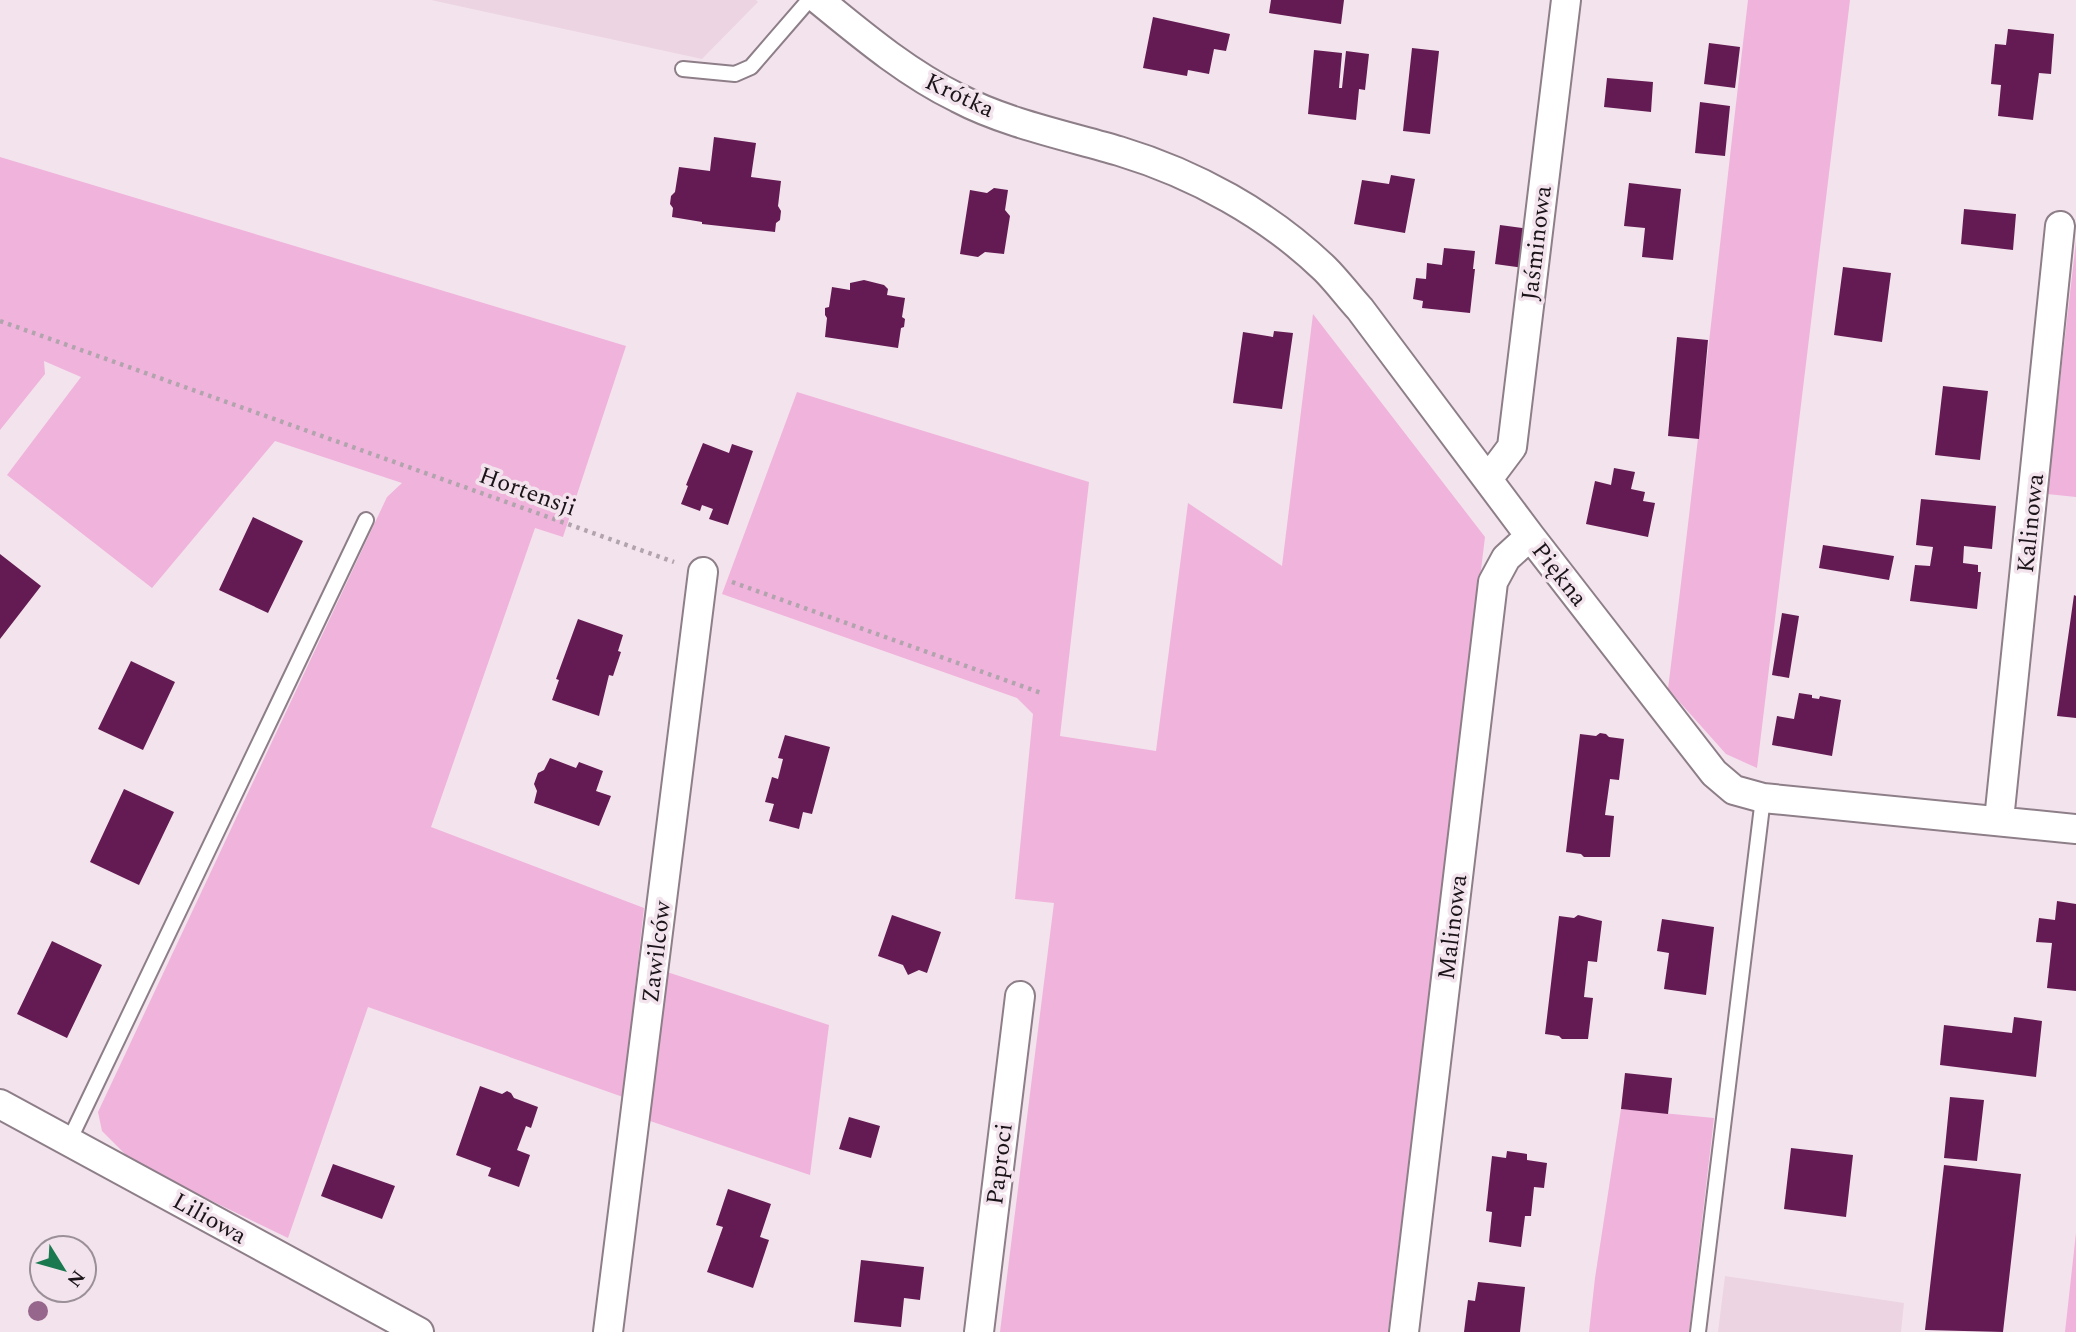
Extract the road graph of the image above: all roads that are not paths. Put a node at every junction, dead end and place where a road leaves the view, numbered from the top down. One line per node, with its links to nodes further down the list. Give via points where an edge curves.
1 (809, 0): 4 (lane, via 751,67 734,74)
2 (819, 0): 5 (street, Krótka, via 878,47 959,99)
3 (1566, 0): 7 (street, Jaśminowa, via 1512,447)
4 (683, 69)
5 (1121, 152): 7 (street, Piękna, via 1249,208 1303,249 1360,309)
6 (2060, 226): 12 (street, Kalinowa)
7 (1488, 479): 9 (street, Piękna)
8 (366, 520): 16 (lane)
9 (1530, 536): 11 (street, Piękna, via 1714,773 1734,790); 20 (street, Malinowa, via 1506,558 1493,582)
10 (703, 572): 18 (street, Zawilców)
11 (1763, 798): 12 (street, Piękna); 21 (lane)
12 (1999, 820): 13 (street, Piękna)
13 (2076, 829)
14 (1020, 996): 19 (street, Paproci)
15 (0, 1104): 16 (street, Liliowa)
16 (69, 1141): 17 (street, Liliowa)
17 (419, 1332)
18 (608, 1332)
19 (979, 1332)
20 (1404, 1332)
21 (1698, 1332)

